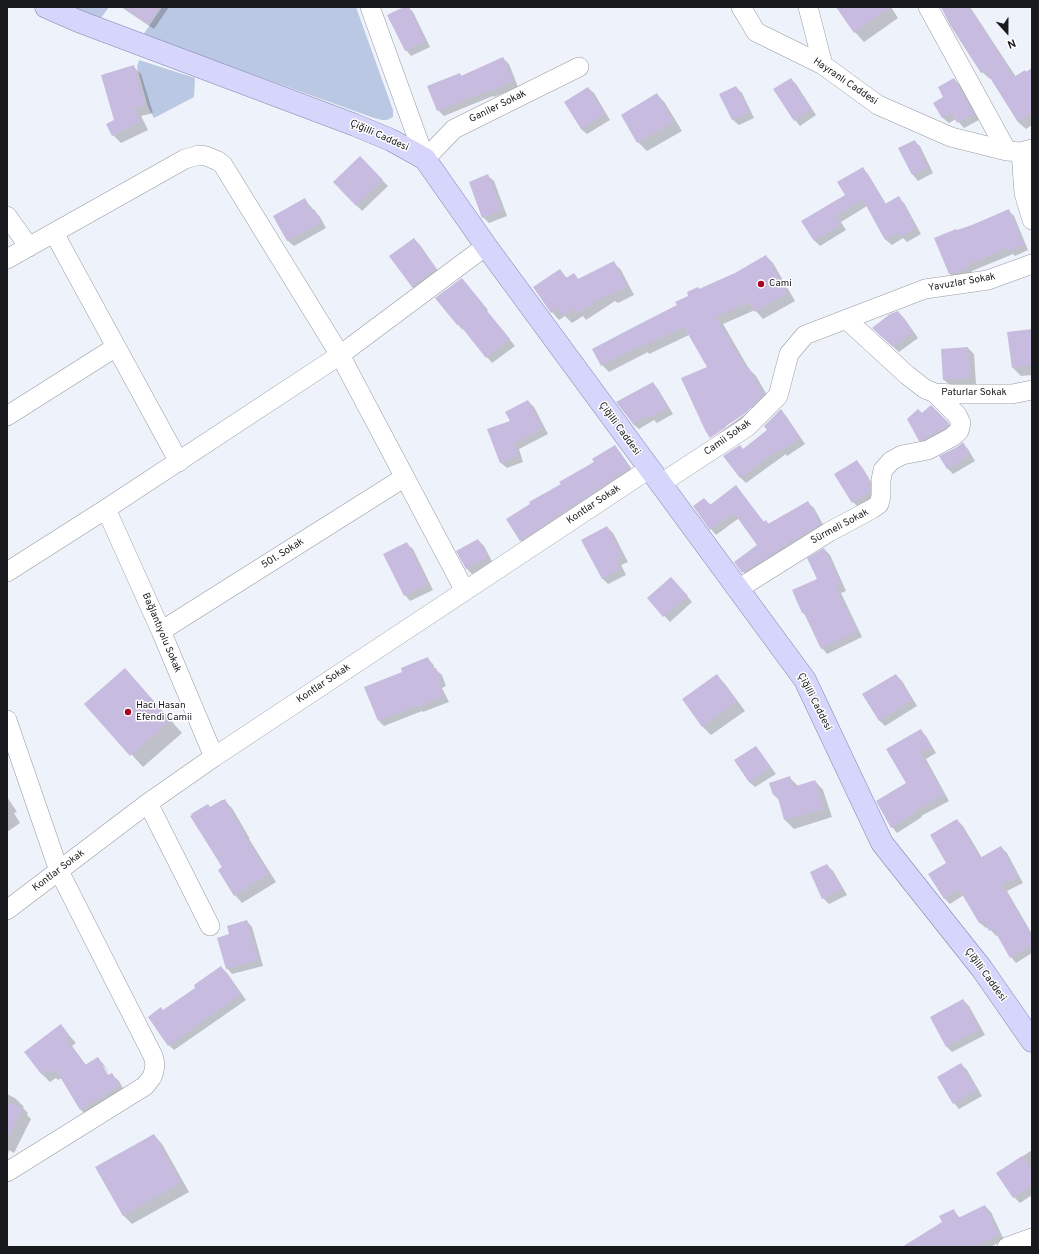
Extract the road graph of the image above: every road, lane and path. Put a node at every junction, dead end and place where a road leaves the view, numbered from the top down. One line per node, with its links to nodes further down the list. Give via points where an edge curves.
1 (46, 7): 9 (main road, Çiğilli Caddesi, via 355,125 391,140)
2 (370, 7): 9 (street)
3 (741, 7): 6 (street, Hayranlı Caddesi, via 756,32)
4 (808, 7): 6 (street)
5 (928, 7): 8 (street)
6 (824, 65): 8 (street, Hayranlı Caddesi, via 878,104 951,137)
7 (579, 67): 9 (street, Ganiler Sokak, via 454,129)
8 (1020, 150): 11 (street, via 1024,193)
9 (425, 159): 13 (main road, Çiğilli Caddesi)
10 (7, 216): 14 (street)
11 (1032, 220)
12 (54, 233): 14 (street); 18 (street); 19 (street, via 185,159 198,155 212,157 223,165)
13 (486, 246): 19 (street); 24 (main road, Çiğilli Caddesi)
14 (29, 247): 15 (street)
15 (7, 259)
16 (1032, 264): 17 (street, Yavuzlar Sokak, via 988,280 925,289)
17 (847, 320): 21 (street, Paturlar Sokak, via 907,375 925,389); 24 (street, Camii Sokak, via 805,335 789,354 778,396 747,427)
18 (116, 347): 22 (street); 23 (street)
19 (340, 355): 23 (street); 25 (street)
20 (1032, 390): 21 (street, Paturlar Sokak, via 1012,394)
21 (935, 393): 28 (street, Sürmeli Sokak, via 957,415 961,424 959,431 928,450 902,455 891,461 883,470 879,504)
22 (7, 416)
23 (179, 462): 26 (street)
24 (654, 476): 28 (main road, Çiğilli Caddesi); 29 (street, Kontlar Sokak)
25 (405, 477): 29 (street); 30 (street, 501. Sokak)
26 (106, 509): 27 (street); 30 (street, Bağlantıyolu Sokak)
27 (7, 572)
28 (738, 589): 37 (main road, Çiğilli Caddesi, via 804,680 882,843 982,969)
29 (465, 591): 32 (street, Kontlar Sokak)
30 (161, 631): 32 (street, Bağlantıyolu Sokak)
31 (7, 720): 34 (street)
32 (214, 757): 33 (street, Kontlar Sokak)
33 (148, 803): 34 (street, Kontlar Sokak); 36 (street)
34 (59, 871): 35 (street, Kontlar Sokak); 38 (street, via 153,1056 154,1071 145,1086)
35 (7, 910)
36 (210, 926)
37 (1032, 1041)
38 (7, 1172)
39 (1032, 1238): 40 (street)
40 (1007, 1247)

